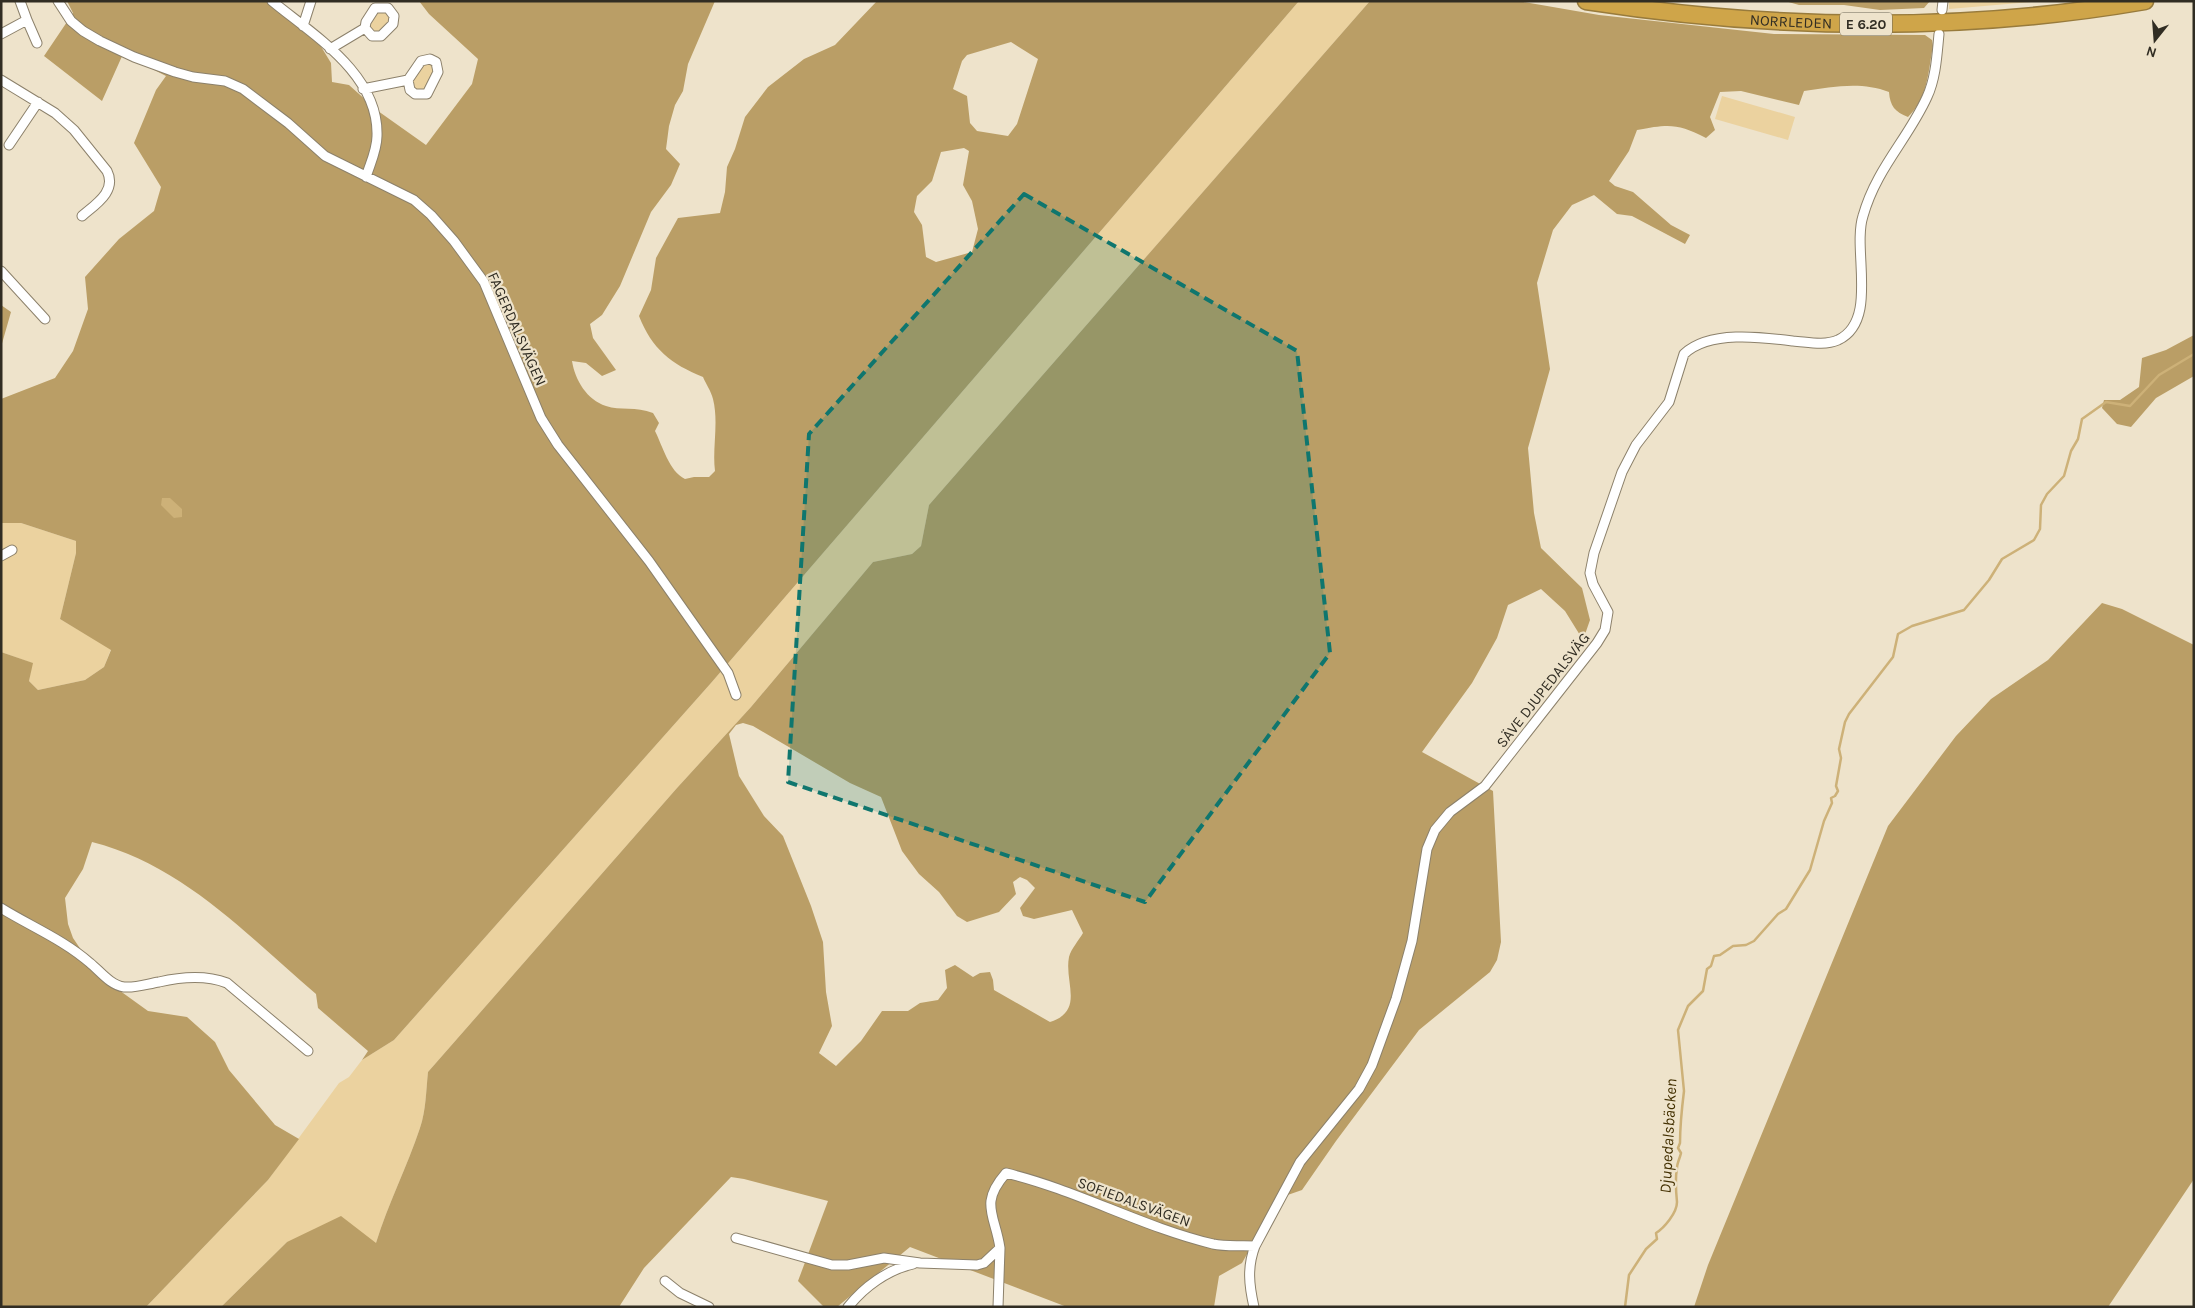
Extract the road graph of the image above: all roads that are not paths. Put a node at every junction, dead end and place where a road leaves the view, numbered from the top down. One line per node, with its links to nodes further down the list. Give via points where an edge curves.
1 (20, 1): 7 (street)
2 (58, 1): 19 (street, FAGERDALSVÄGEN, via 71,21 100,41 175,72 225,81 243,89 325,156)
3 (272, 1): 8 (street)
4 (311, 1): 8 (street)
5 (1586, 1): 6 (highway, NORRLEDEN / E 6.20, via 1728,20 1899,25 2023,17)
6 (2145, 1)
7 (27, 20): 10 (street); 12 (street)
8 (303, 26): 13 (street)
9 (365, 28): 13 (street)
10 (1, 34)
11 (1939, 34): 29 (street, SÄVE DJUPEDALSVÄG, via 1927,98 1884,166 1862,216 1859,245 1862,297 1853,326 1842,338 1828,343 1738,337 1706,343 1684,354 1669,402 1636,446 1622,472 1594,553 1590,573 1608,612 1605,630 1489,780 1450,812 1435,830 1427,849 1412,941 1372,1066 1359,1089 1300,1162)
12 (37, 43)
13 (330, 49): 16 (street, via 351,69)
14 (1, 80): 17 (street)
15 (408, 80): 16 (street)
16 (364, 89): 19 (street, via 376,118 377,137)
17 (38, 102): 18 (street); 20 (street, via 72,128 111,178 108,190)
18 (9, 145)
19 (366, 177): 25 (street, FAGERDALSVÄGEN, via 414,200 431,215 484,282 541,418 728,673)
20 (82, 216)
21 (1, 271): 22 (street)
22 (45, 319)
23 (12, 550): 24 (street)
24 (1, 556)
25 (736, 696)
26 (1, 908): 27 (street, via 73,950 122,986 194,978 227,983)
27 (308, 1051)
28 (736, 1238): 31 (street, via 824,1264 848,1265 884,1258)
29 (1255, 1246): 30 (street, SOFIEDALSVÄGEN, via 1224,1245 1195,1238 1006,1173 994,1186 990,1200); 36 (street, SÄVE DJUPEDALSVÄG, via 1249,1273)
30 (1000, 1248): 31 (street, via 984,1263 977,1265); 35 (street)
31 (920, 1262): 34 (street, via 885,1275 860,1293)
32 (665, 1281): 33 (street, via 680,1293)
33 (709, 1307)
34 (848, 1307)
35 (998, 1307)
36 (1254, 1307)

